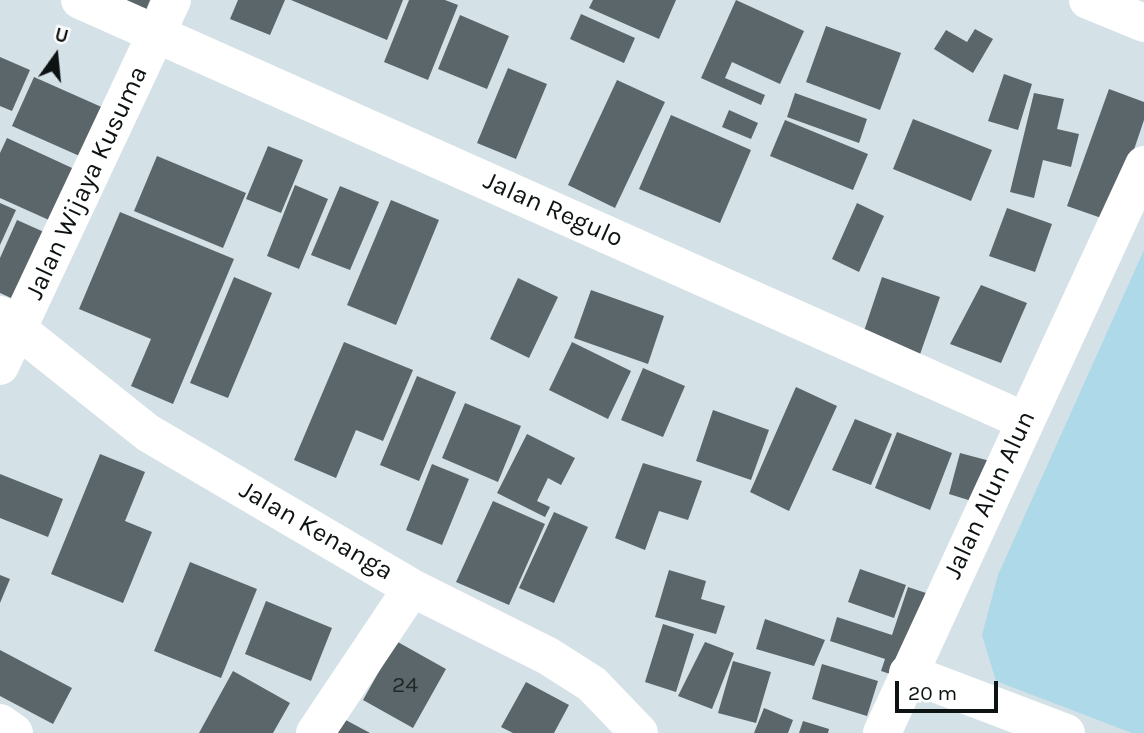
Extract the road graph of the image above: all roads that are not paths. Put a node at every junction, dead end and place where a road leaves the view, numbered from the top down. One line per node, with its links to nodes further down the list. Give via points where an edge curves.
1 (80, 0): 3 (street, Jalan Regulo)
2 (1088, 0): 4 (street)
3 (164, 16): 6 (street, Jalan Wijaya Kusuma); 8 (street, Jalan Regulo)
4 (1144, 23)
5 (1144, 165): 8 (street, Jalan Alun Alun)
6 (10, 322): 7 (street, Jalan Wijaya Kusuma); 9 (street, Jalan Kenanga, via 148,433)
7 (0, 366)
8 (1025, 421): 10 (street, Jalan Alun Alun)
9 (412, 588): 13 (street); 14 (street, Jalan Kenanga, via 548,656 592,684)
10 (908, 673): 15 (street, Jalan Alun Alun); 16 (street)
11 (0, 723): 12 (street)
12 (13, 733)
13 (315, 733)
14 (639, 733)
15 (881, 733)
16 (1066, 733)

